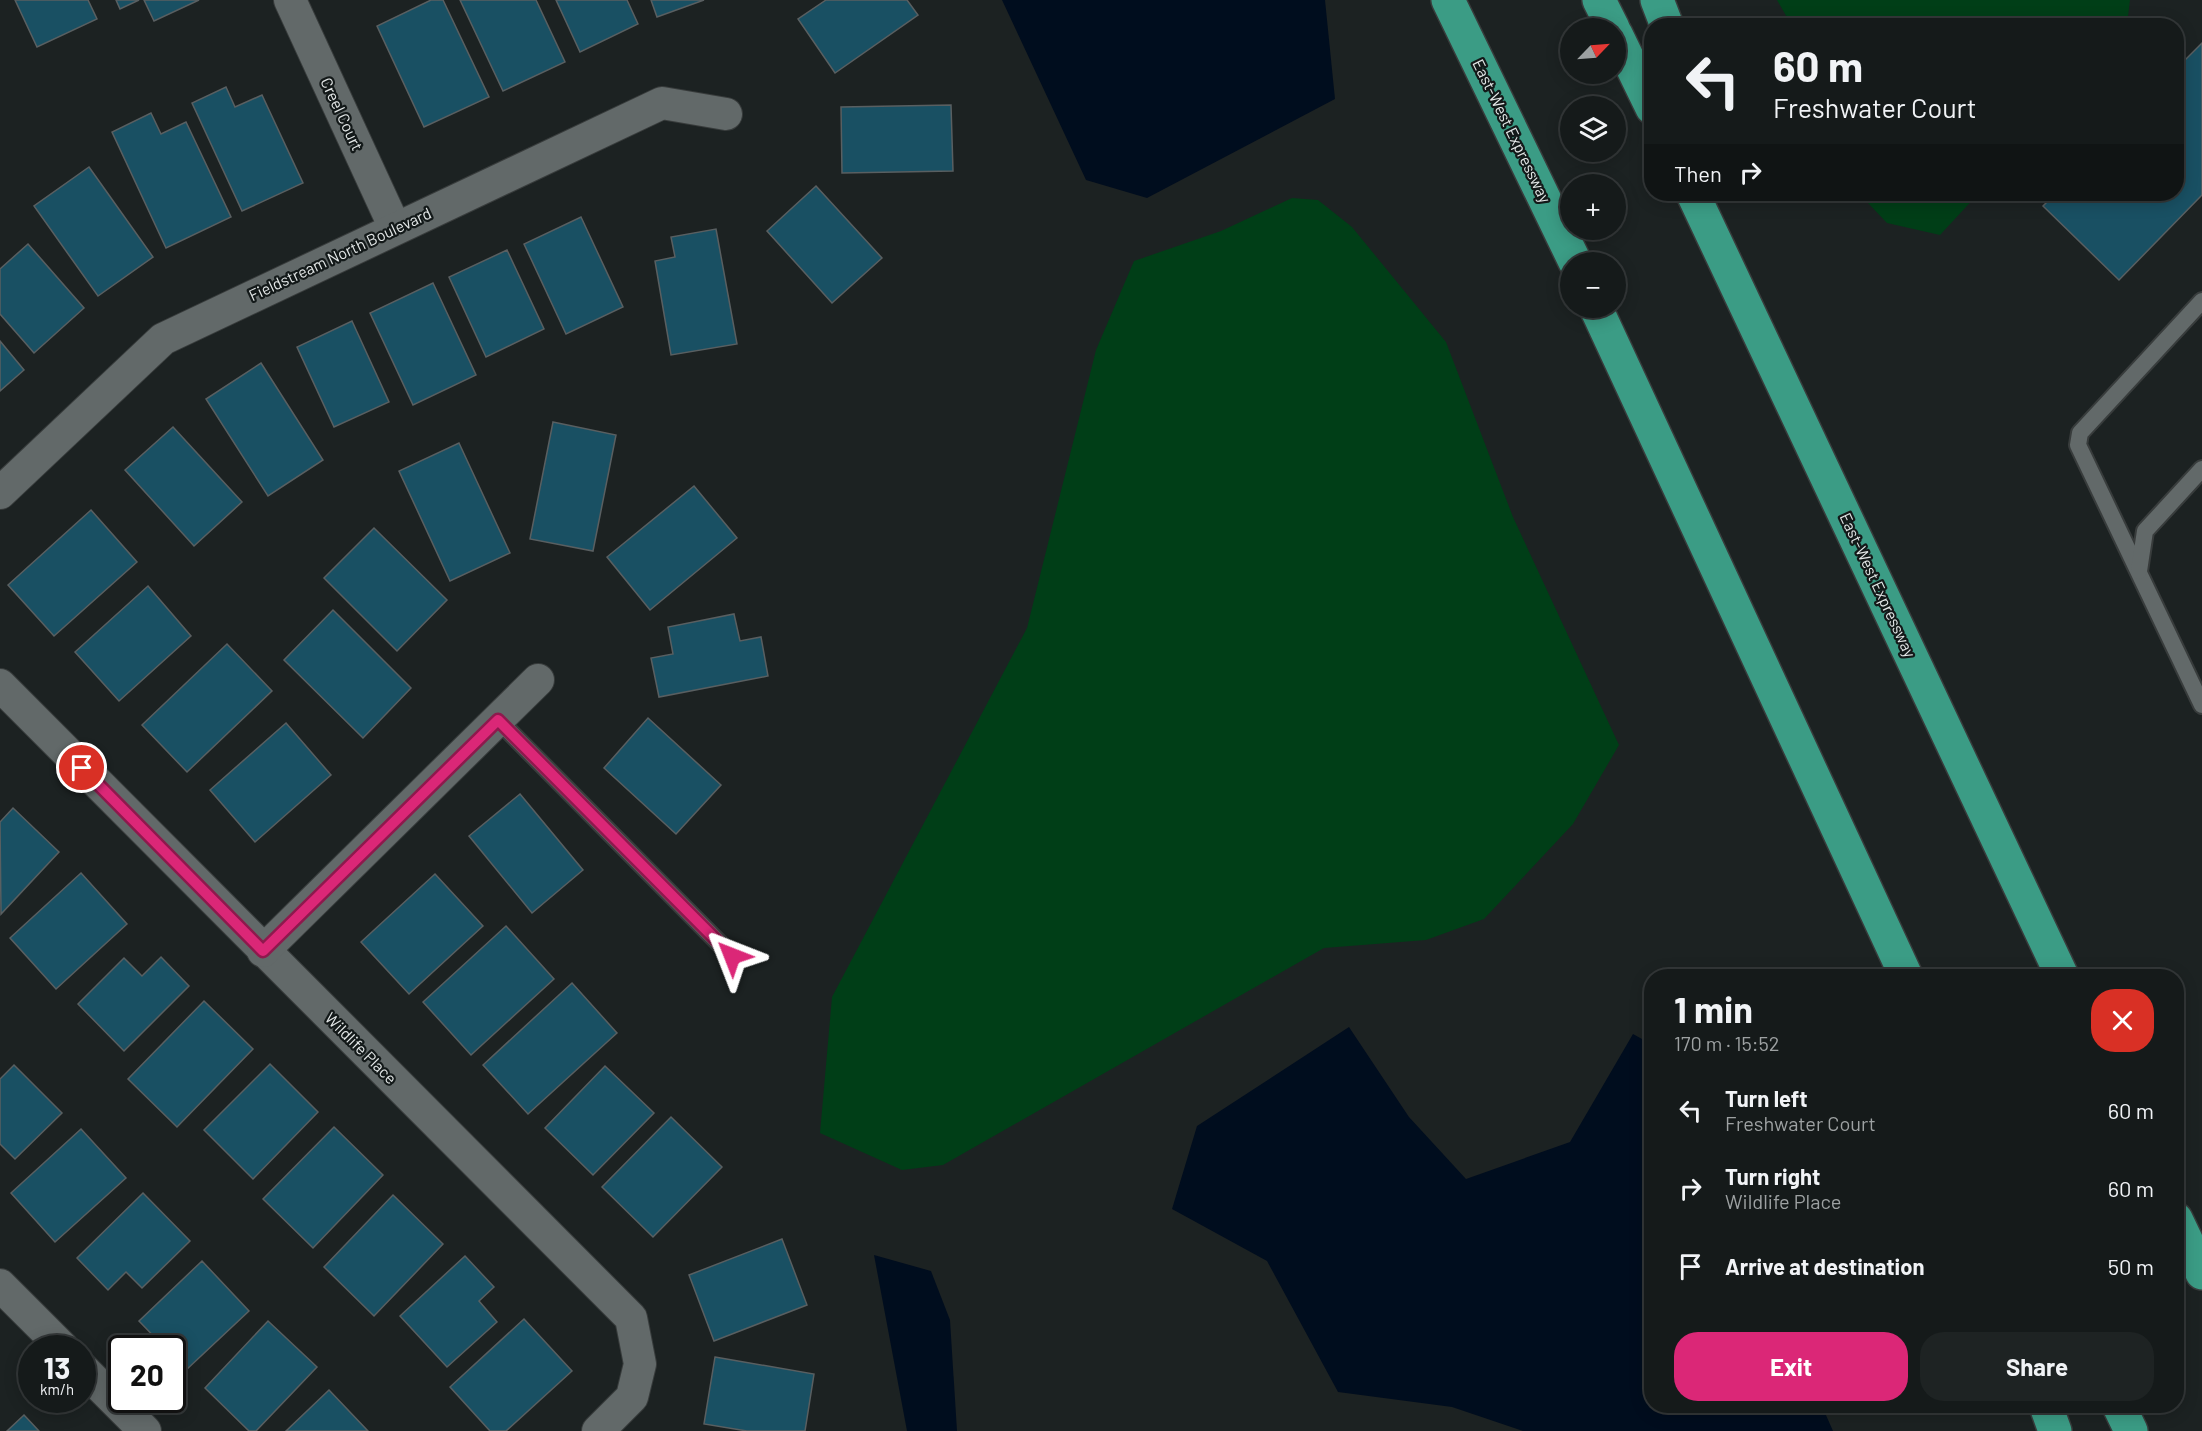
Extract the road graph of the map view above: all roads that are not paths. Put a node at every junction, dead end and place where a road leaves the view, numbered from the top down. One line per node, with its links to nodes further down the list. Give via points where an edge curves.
1 (290, 0): 12 (street, Creel Court)
2 (1448, 0): 14 (highway, East-West Expressway)
3 (1599, 0): 5 (highway)
4 (1657, 0): 6 (highway)
5 (1608, 18)
6 (1664, 18)
7 (1626, 55): 8 (highway)
8 (1644, 92)
9 (726, 114): 12 (street, Fieldstream North Boulevard, via 662,103)
10 (1697, 201): 13 (highway, East-West Expressway)
11 (1708, 201): 13 (highway)
12 (395, 228): 18 (street, Fieldstream North Boulevard, via 163,339)
13 (1714, 235): 27 (highway, East-West Expressway)
14 (1570, 252)
15 (2202, 301): 19 (lane, via 2080,433 2078,445)
16 (1601, 318): 26 (highway)
17 (2202, 469): 19 (lane, via 2145,531)
18 (0, 493)
19 (2139, 572): 22 (lane)
20 (538, 680): 23 (street)
21 (0, 686): 24 (street, Wildlife Place)
22 (2202, 705)
23 (498, 720): 24 (street); 25 (lane)
24 (263, 951): 36 (street, Wildlife Place, via 631,1318 640,1364 632,1397)
25 (732, 956)
26 (1903, 969)
27 (2059, 969)
28 (2184, 1236): 29 (highway)
29 (2202, 1273)
30 (0, 1285): 31 (street)
31 (50, 1335)
32 (96, 1382): 35 (street)
33 (2049, 1413): 37 (highway)
34 (2123, 1413): 38 (highway)
35 (145, 1431)
36 (598, 1431)
37 (2055, 1431)
38 (2131, 1431)

